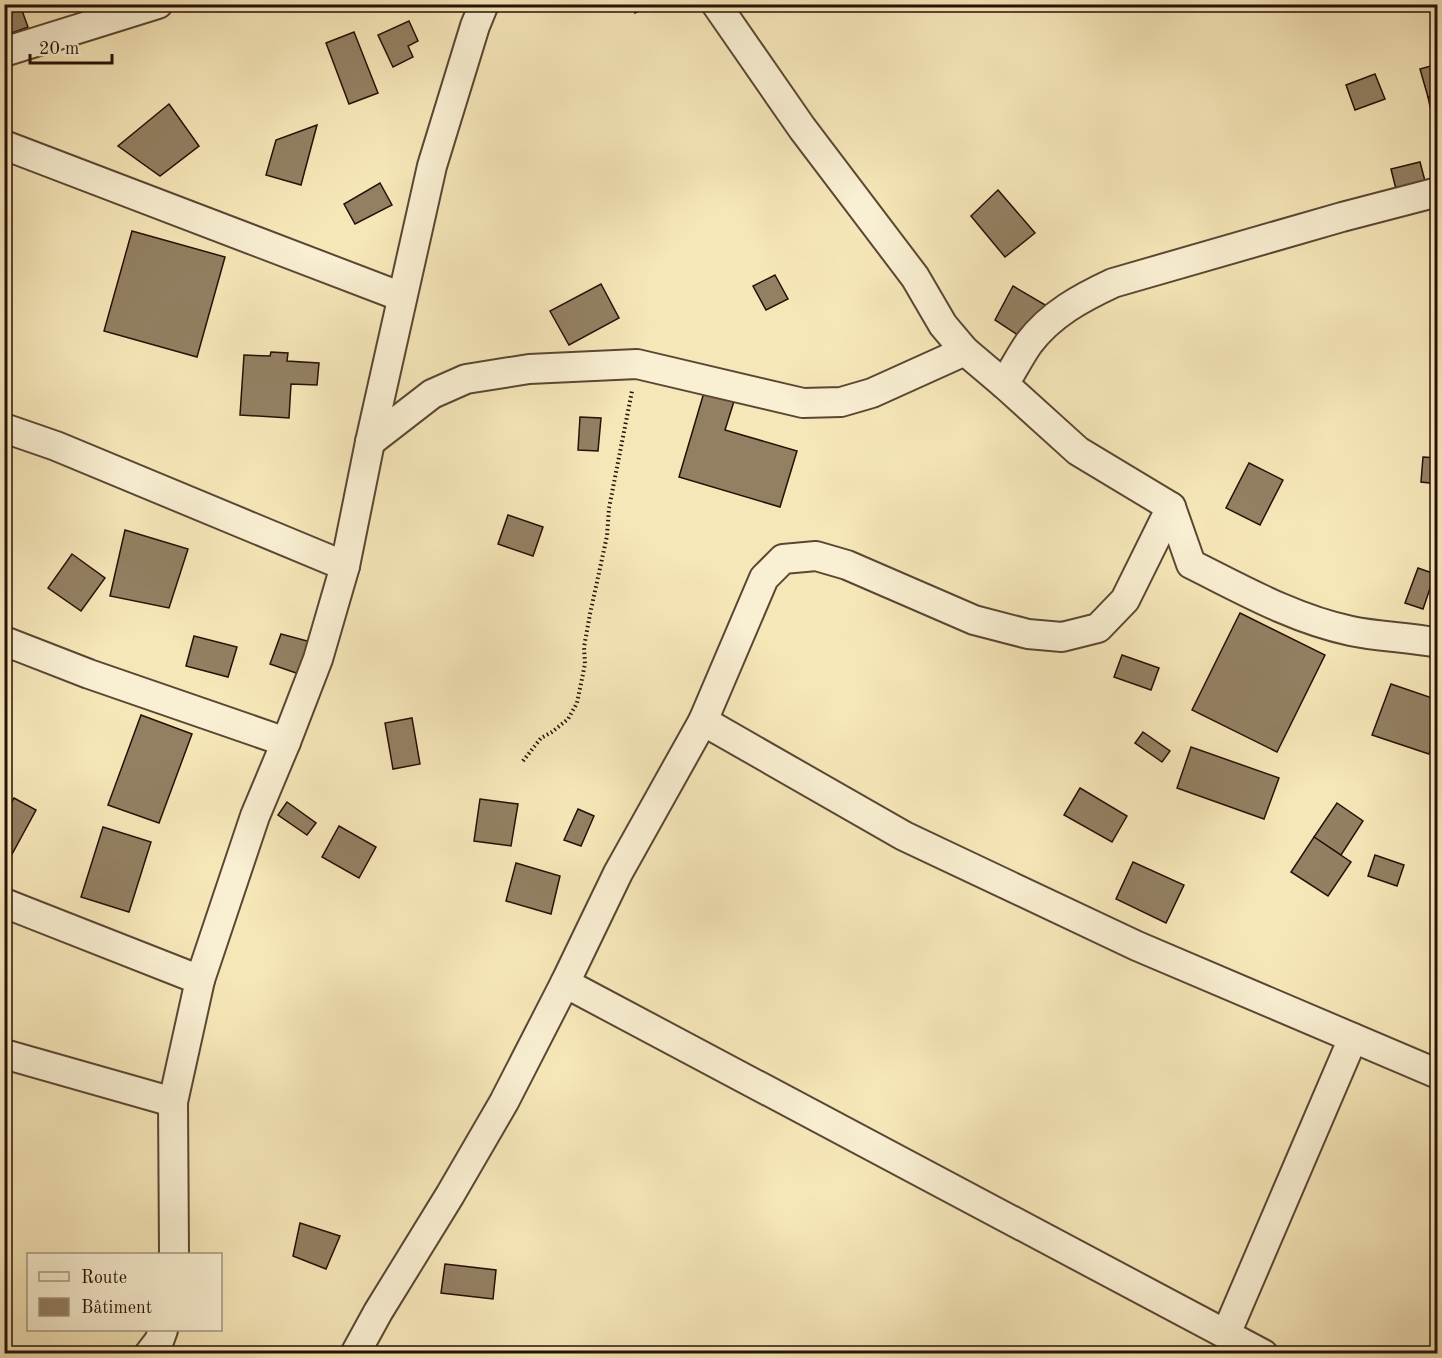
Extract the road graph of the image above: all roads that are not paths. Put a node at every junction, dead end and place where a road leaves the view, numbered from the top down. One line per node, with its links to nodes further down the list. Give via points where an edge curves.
1 (158, 4): 4 (street)
2 (484, 4): 7 (street, via 432,165)
3 (716, 4): 8 (street, via 802,128 915,277 942,325)
4 (4, 52)
5 (4, 145): 7 (street)
6 (1437, 192): 9 (street, via 1113,283 1081,298 1042,327)
7 (402, 297): 11 (street)
8 (965, 351): 9 (street); 11 (street, via 872,393 841,402 803,403 637,364 530,369 466,380 432,394)
9 (1004, 384): 12 (street, via 1078,451)
10 (4, 428): 13 (street)
11 (370, 442): 13 (street)
12 (1172, 507): 15 (street, via 1191,564 1311,620 1352,632); 16 (street, via 1125,600 1098,628 1062,638 974,620 847,565 816,556 783,560 764,578)
13 (345, 566): 17 (street, via 318,659)
14 (4, 641): 17 (street)
15 (1437, 643)
16 (703, 721): 20 (street, via 618,873); 21 (street, via 904,836 1137,946)
17 (286, 742): 19 (street, via 255,816)
18 (4, 903): 19 (street)
19 (200, 980): 24 (street)
20 (565, 983): 27 (street); 29 (street, via 504,1102)
21 (1353, 1038): 23 (street); 27 (street)
22 (4, 1054): 24 (street)
23 (1437, 1074)
24 (173, 1102): 25 (street)
25 (174, 1253)
26 (162, 1331): 28 (street)
27 (1226, 1334): 30 (street)
28 (149, 1353)
29 (355, 1353)
30 (1263, 1353)

